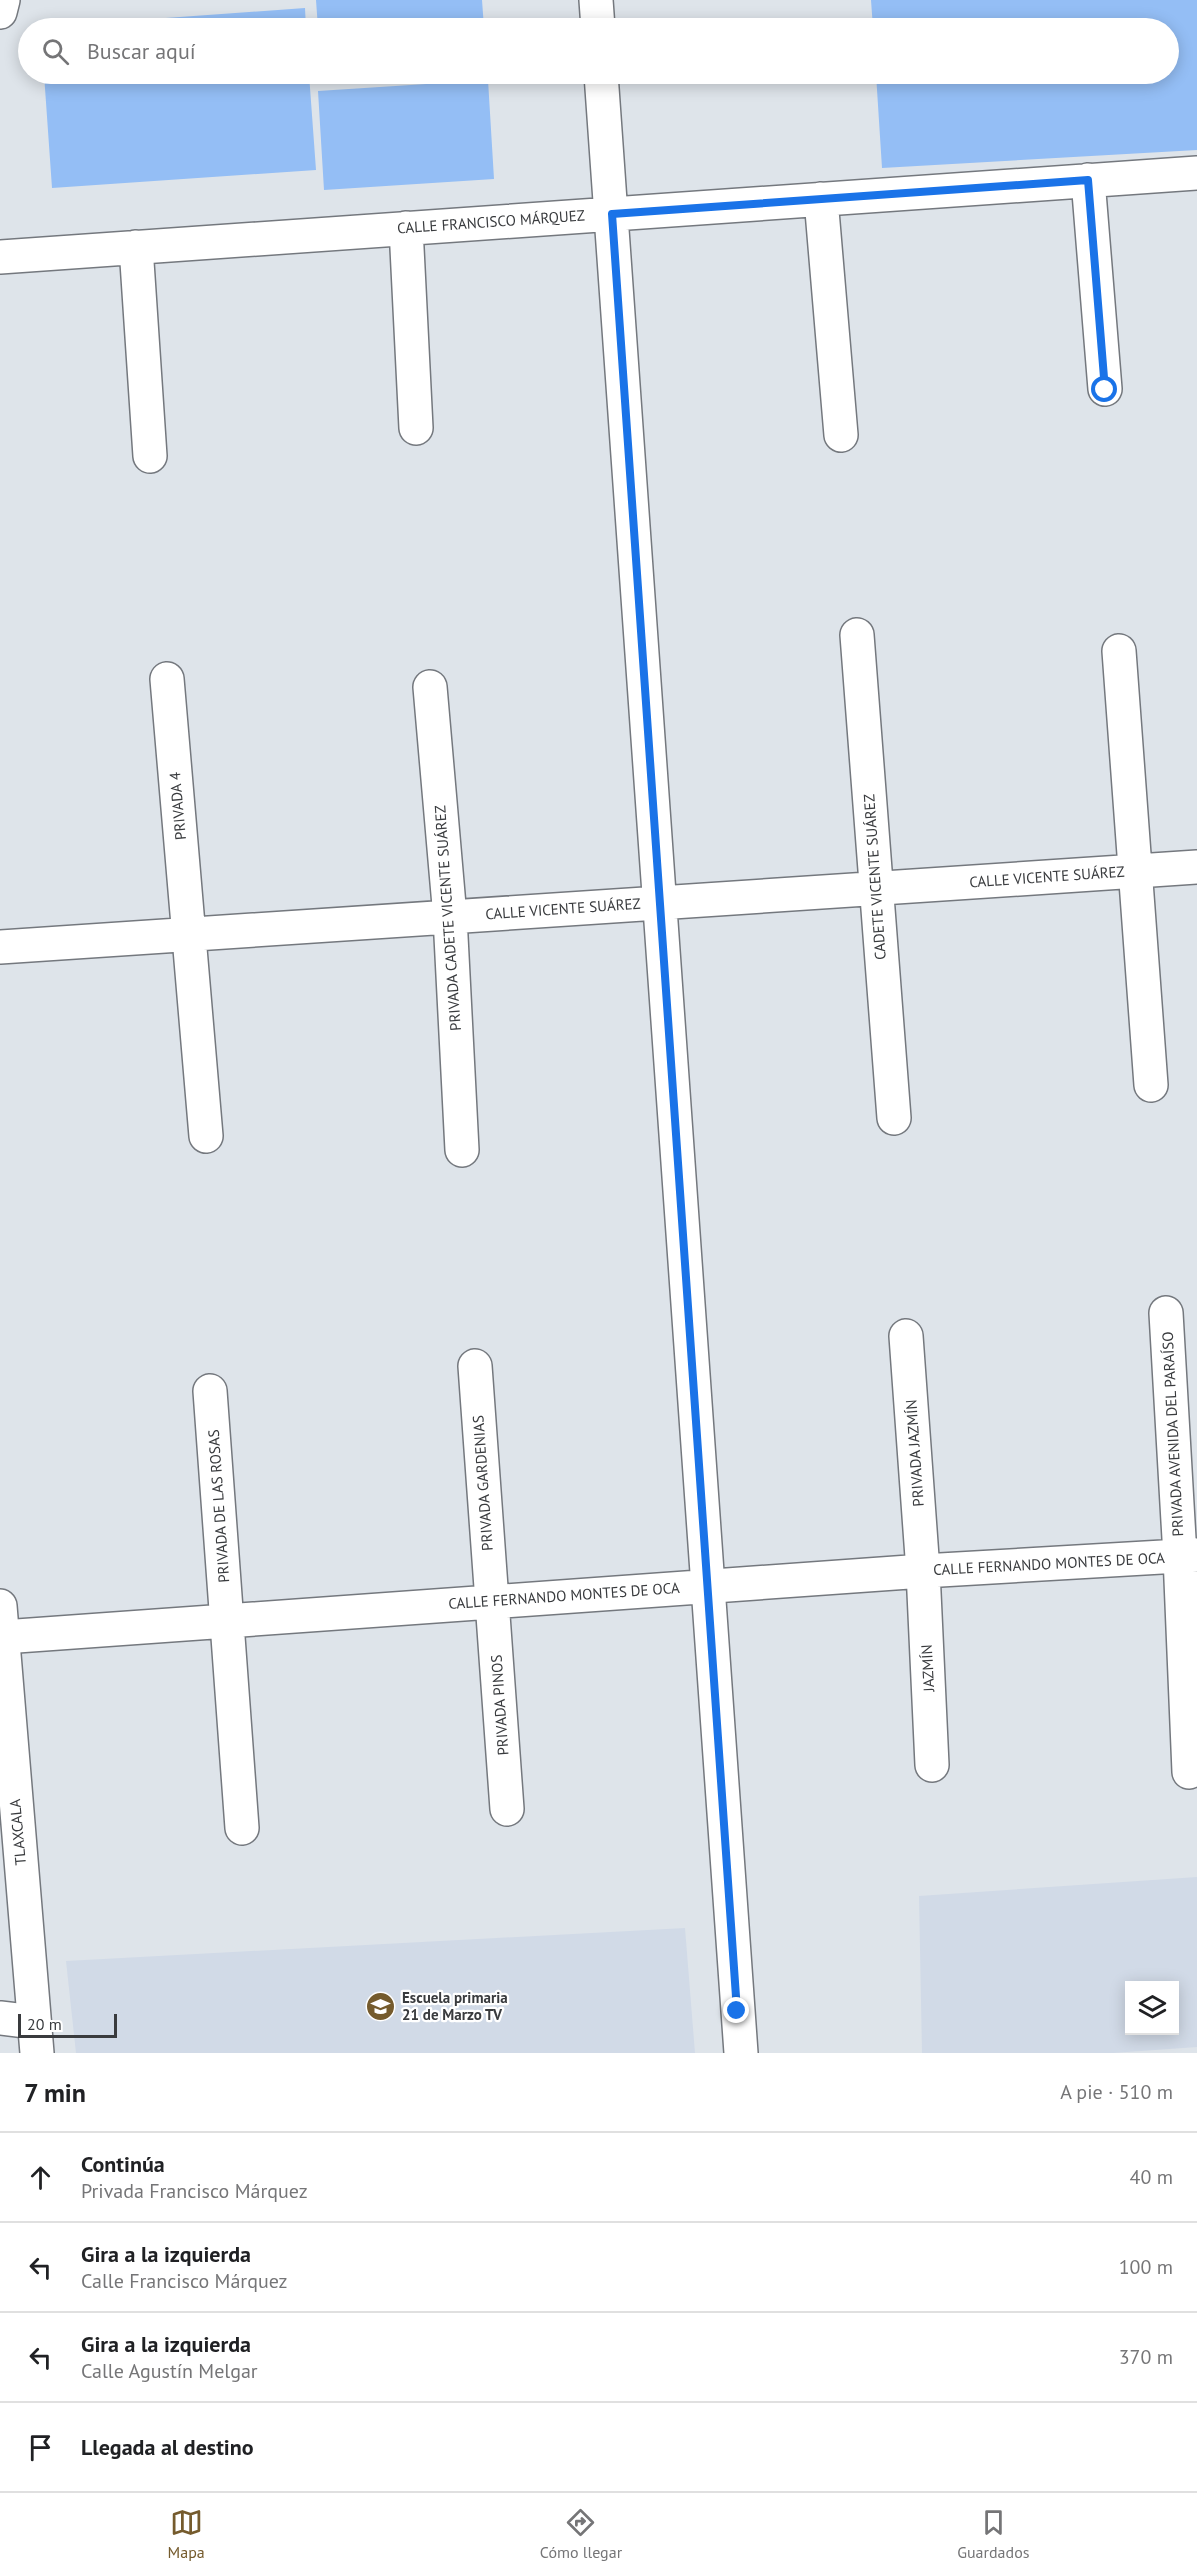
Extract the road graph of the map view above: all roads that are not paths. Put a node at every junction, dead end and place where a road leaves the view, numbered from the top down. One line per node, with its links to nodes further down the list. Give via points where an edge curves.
1 (3, 0): 3 (street)
2 (596, 0): 4 (street)
3 (0, 12)
4 (597, 18)
5 (602, 84): 9 (street)
6 (1197, 173): 7 (street, CALLE FRANCISCO MÁRQUEZ)
7 (1088, 180): 8 (street, CALLE FRANCISCO MÁRQUEZ); 13 (street)
8 (821, 199): 9 (street, CALLE FRANCISCO MÁRQUEZ); 15 (street)
9 (612, 214): 10 (street, CALLE FRANCISCO MÁRQUEZ); 24 (street)
10 (405, 228): 11 (street, CALLE FRANCISCO MÁRQUEZ); 14 (street)
11 (136, 247): 12 (street, CALLE FRANCISCO MÁRQUEZ); 16 (street)
12 (0, 256)
13 (1105, 390)
14 (416, 428)
15 (842, 435)
16 (150, 456)
17 (857, 635): 23 (street, CADETE VICENTE SUÁREZ)
18 (1119, 651): 22 (street)
19 (166, 679): 26 (street, PRIVADA 4)
20 (430, 687): 25 (street, PRIVADA CADETE VICENTE SUÁREZ)
21 (1197, 867): 22 (street, CALLE VICENTE SUÁREZ)
22 (1136, 871): 23 (street, CALLE VICENTE SUÁREZ); 28 (street)
23 (876, 888): 24 (street, CALLE VICENTE SUÁREZ); 29 (street, CADETE VICENTE SUÁREZ)
24 (660, 903): 25 (street, CALLE VICENTE SUÁREZ); 38 (street)
25 (450, 917): 26 (street, CALLE VICENTE SUÁREZ); 31 (street, PRIVADA CADETE VICENTE SUÁREZ)
26 (189, 934): 27 (street, CALLE VICENTE SUÁREZ); 30 (street)
27 (0, 947)
28 (1151, 1085)
29 (894, 1118)
30 (206, 1136)
31 (462, 1150)
32 (1166, 1313): 36 (street, PRIVADA AVENIDA DEL PARAÍSO)
33 (906, 1335): 37 (street, PRIVADA JAZMÍN)
34 (475, 1366): 39 (street, PRIVADA GARDENIAS)
35 (210, 1391): 40 (street, PRIVADA DE LAS ROSAS)
36 (1189, 1556): 37 (street, CALLE FERNANDO MONTES DE OCA); 43 (street, PRIVADA AVENIDA DEL PARAÍSO)
37 (923, 1571): 38 (street, CALLE FERNANDO MONTES DE OCA); 42 (street, JAZMÍN)
38 (708, 1586): 39 (street, CALLE FERNANDO MONTES DE OCA); 48 (street)
39 (492, 1601): 40 (street, CALLE FERNANDO MONTES DE OCA); 44 (street, PRIVADA PINOS)
40 (227, 1620): 41 (street, CALLE FERNANDO MONTES DE OCA); 45 (street, PRIVADA DE LAS ROSAS)
41 (1, 1621): 47 (street, TLAXCALA)
42 (932, 1765)
43 (1189, 1772)
44 (507, 1809)
45 (242, 1828)
46 (0, 2018): 47 (street)
47 (35, 2038)
48 (741, 2053)

